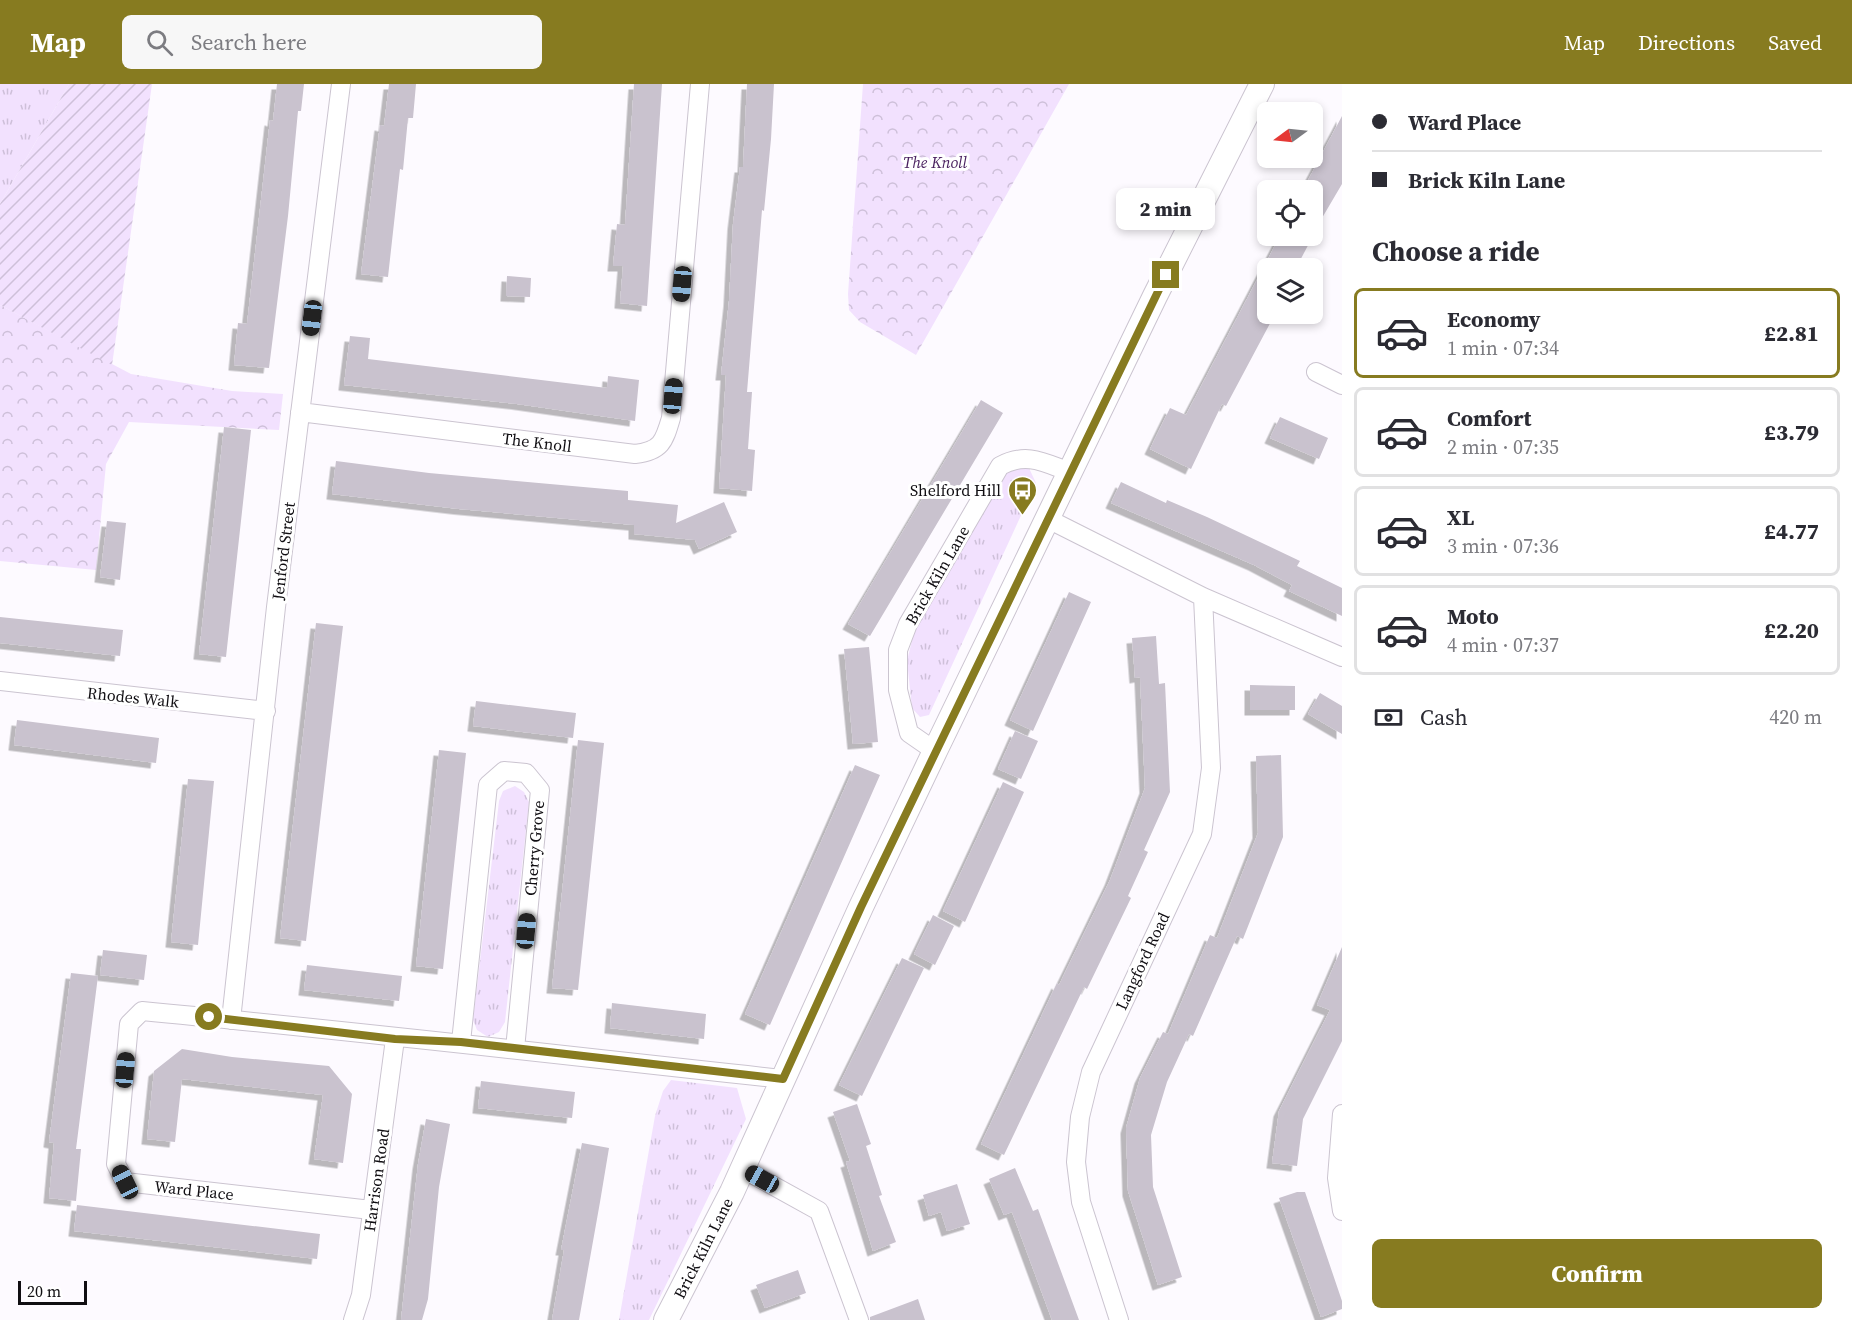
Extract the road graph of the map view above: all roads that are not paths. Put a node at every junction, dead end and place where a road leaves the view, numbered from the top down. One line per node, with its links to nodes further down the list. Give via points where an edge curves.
1 (341, 84): 6 (street, Jenford Street)
2 (700, 84): 6 (street, The Knoll, via 671,418 665,440 651,452 635,454)
3 (1262, 84): 7 (street, Brick Kiln Lane)
4 (1316, 372): 5 (street)
5 (1342, 385)
6 (300, 412): 12 (street, Jenford Street)
7 (1070, 472): 8 (street, Brick Kiln Lane); 13 (street, Brick Kiln Lane, via 1037,460 1015,458 1000,466 908,624 897,650 898,690 909,733)
8 (1048, 519): 9 (street); 13 (street, Brick Kiln Lane)
9 (1203, 597): 10 (street); 26 (street, Langford Road, via 1211,768 1202,834 1091,1072 1080,1117 1076,1162 1081,1202)
10 (1342, 657)
11 (0, 681): 12 (street, Rhodes Walk)
12 (266, 711): 14 (street, Jenford Street)
13 (935, 751): 18 (street, Brick Kiln Lane)
14 (231, 1020): 15 (street, Ward Place); 21 (street, Ward Place, via 142,1011 129,1023 116,1164 125,1182)
15 (395, 1039): 16 (street); 21 (street, Harrison Road)
16 (461, 1042): 17 (street); 17 (street, Cherry Grove, via 488,785 504,771 525,773 540,790)
17 (515, 1049): 18 (street)
18 (783, 1079): 20 (street, Brick Kiln Lane)
19 (1341, 1120): 22 (street, via 1337,1178)
20 (743, 1169): 24 (street, Brick Kiln Lane); 25 (street, via 819,1211)
21 (371, 1210): 23 (street, Harrison Road, via 361,1295)
22 (1342, 1211)
23 (353, 1320)
24 (666, 1320)
25 (859, 1320)
26 (1119, 1320)

